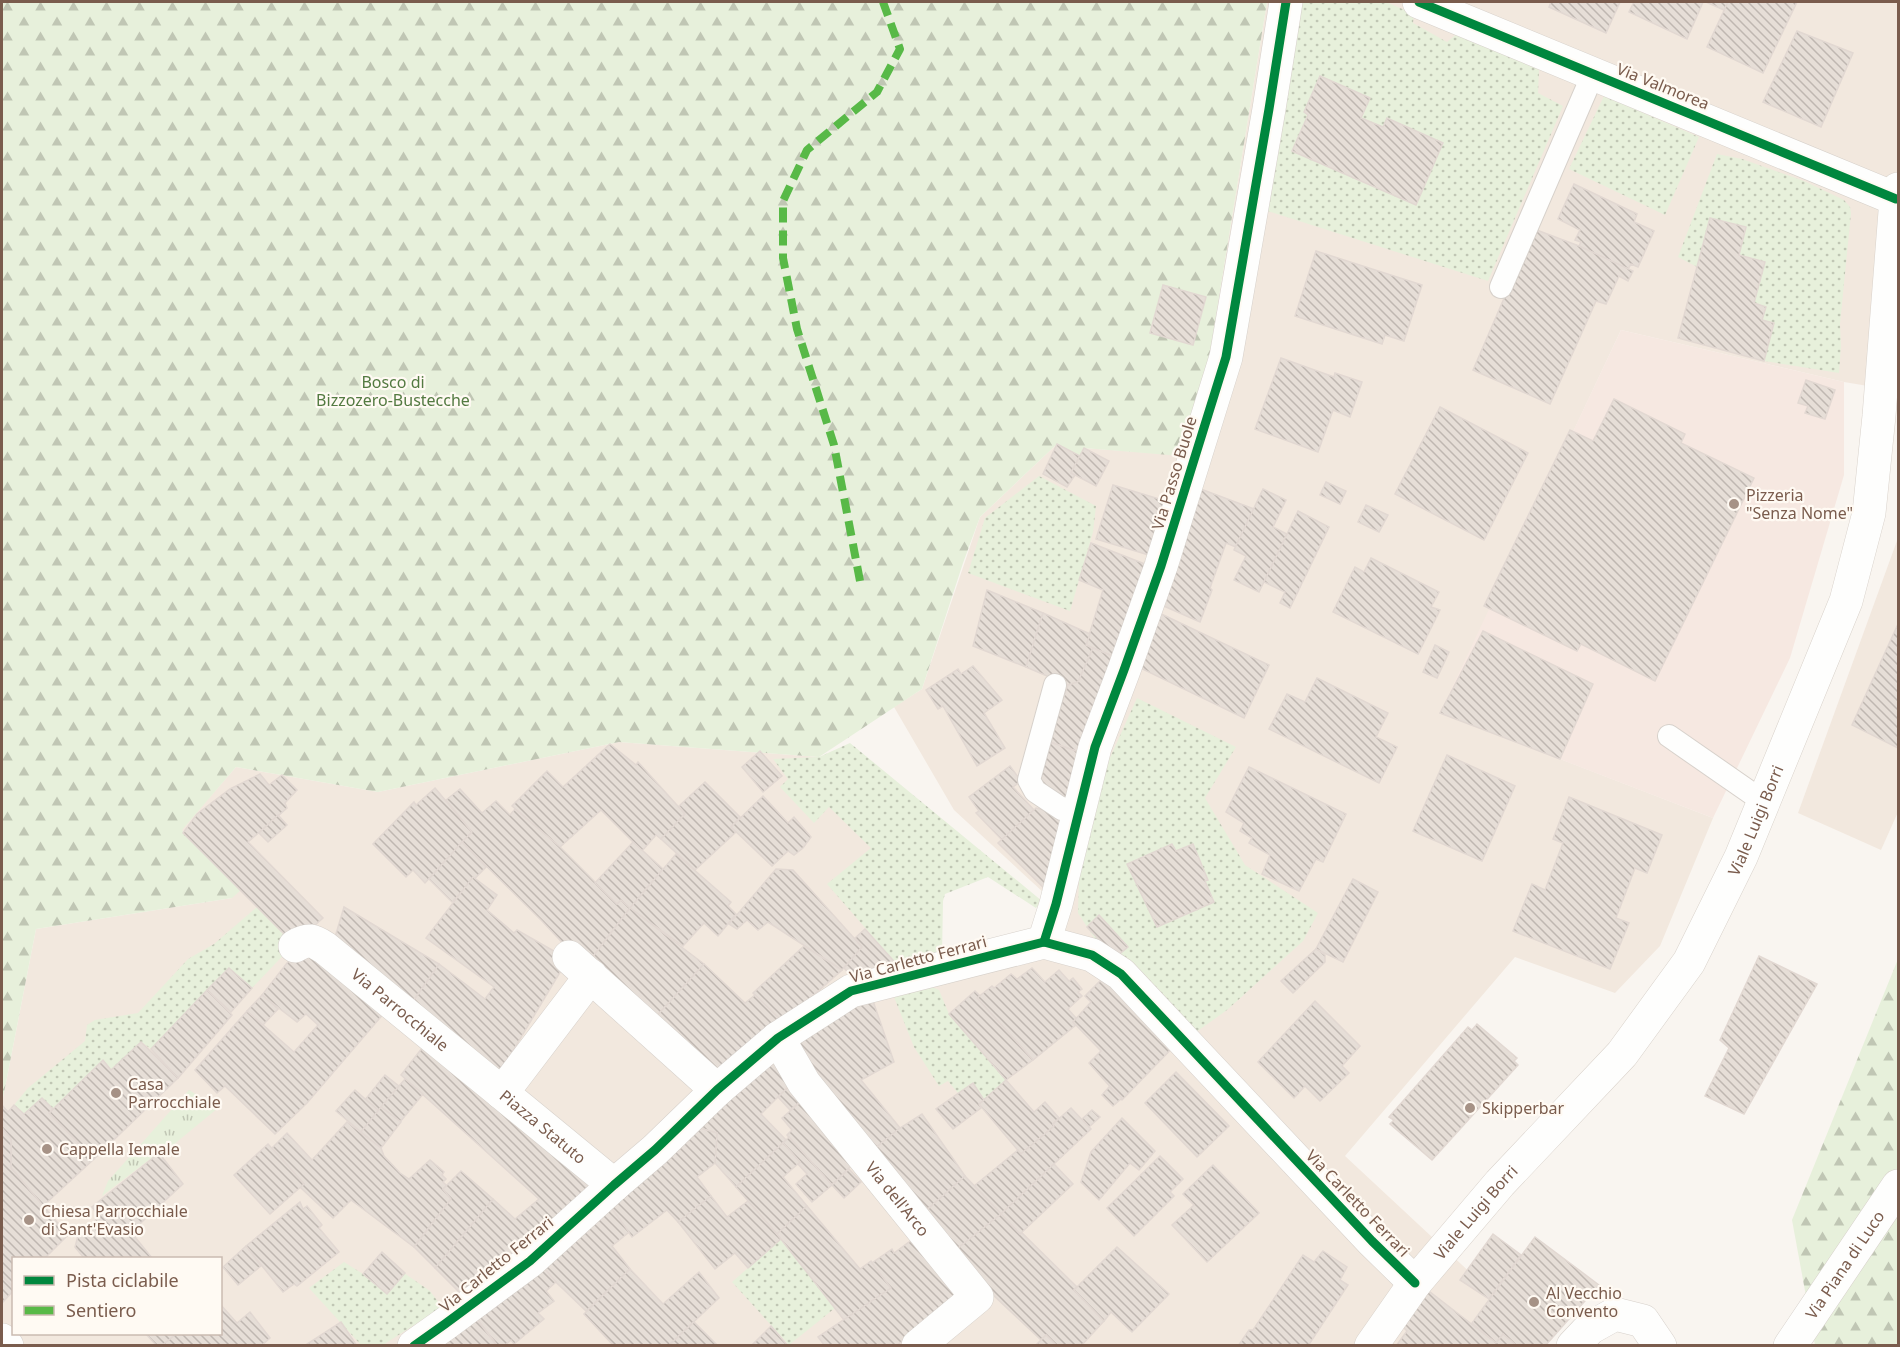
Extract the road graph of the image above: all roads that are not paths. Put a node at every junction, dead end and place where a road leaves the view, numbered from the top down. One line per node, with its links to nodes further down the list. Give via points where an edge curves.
1 (1286, 2): 9 (street, Via Passo Buole, via 1226,357 1161,566 1095,747)
2 (1419, 2): 3 (street, Via Valmorea)
3 (1593, 74): 4 (street, Via Valmorea); 5 (lane, Via Valmorea)
4 (1897, 194): 8 (street, Viale Luigi Borri, via 1869,513 1846,601)
5 (1501, 287)
6 (1055, 685): 9 (lane, via 1029,780 1035,791 1062,809)
7 (1669, 736): 8 (lane)
8 (1764, 802): 17 (street, Viale Luigi Borri, via 1741,857 1683,971 1622,1054 1500,1183)
9 (1080, 807): 10 (street, Via Passo Buole)
10 (1044, 942): 12 (street, Via Carletto Ferrari, via 851,991); 17 (street, Via Carletto Ferrari, via 1092,955 1121,974)
11 (295, 946): 14 (street, Via Parrocchiale, via 312,940 325,948)
12 (778, 1038): 13 (street, Via Carletto Ferrari); 21 (street, Via dell'Arco, via 804,1083 977,1297)
13 (717, 1090): 14 (street, Piazza Statuto, via 580,967); 15 (street, Via Carletto Ferrari)
14 (502, 1093): 15 (street, Piazza Statuto)
15 (614, 1185): 20 (street, Via Carletto Ferrari, via 530,1261)
16 (1899, 1186): 25 (street, Via Piana di Luco)
17 (1415, 1283): 22 (street, Viale Luigi Borri)
18 (2, 1340): 19 (street)
19 (7, 1346)
20 (414, 1346)
21 (918, 1346)
22 (1371, 1346)
23 (1573, 1346): 24 (street, via 1590,1328 1615,1314 1643,1321)
24 (1660, 1346)
25 (1790, 1346)

